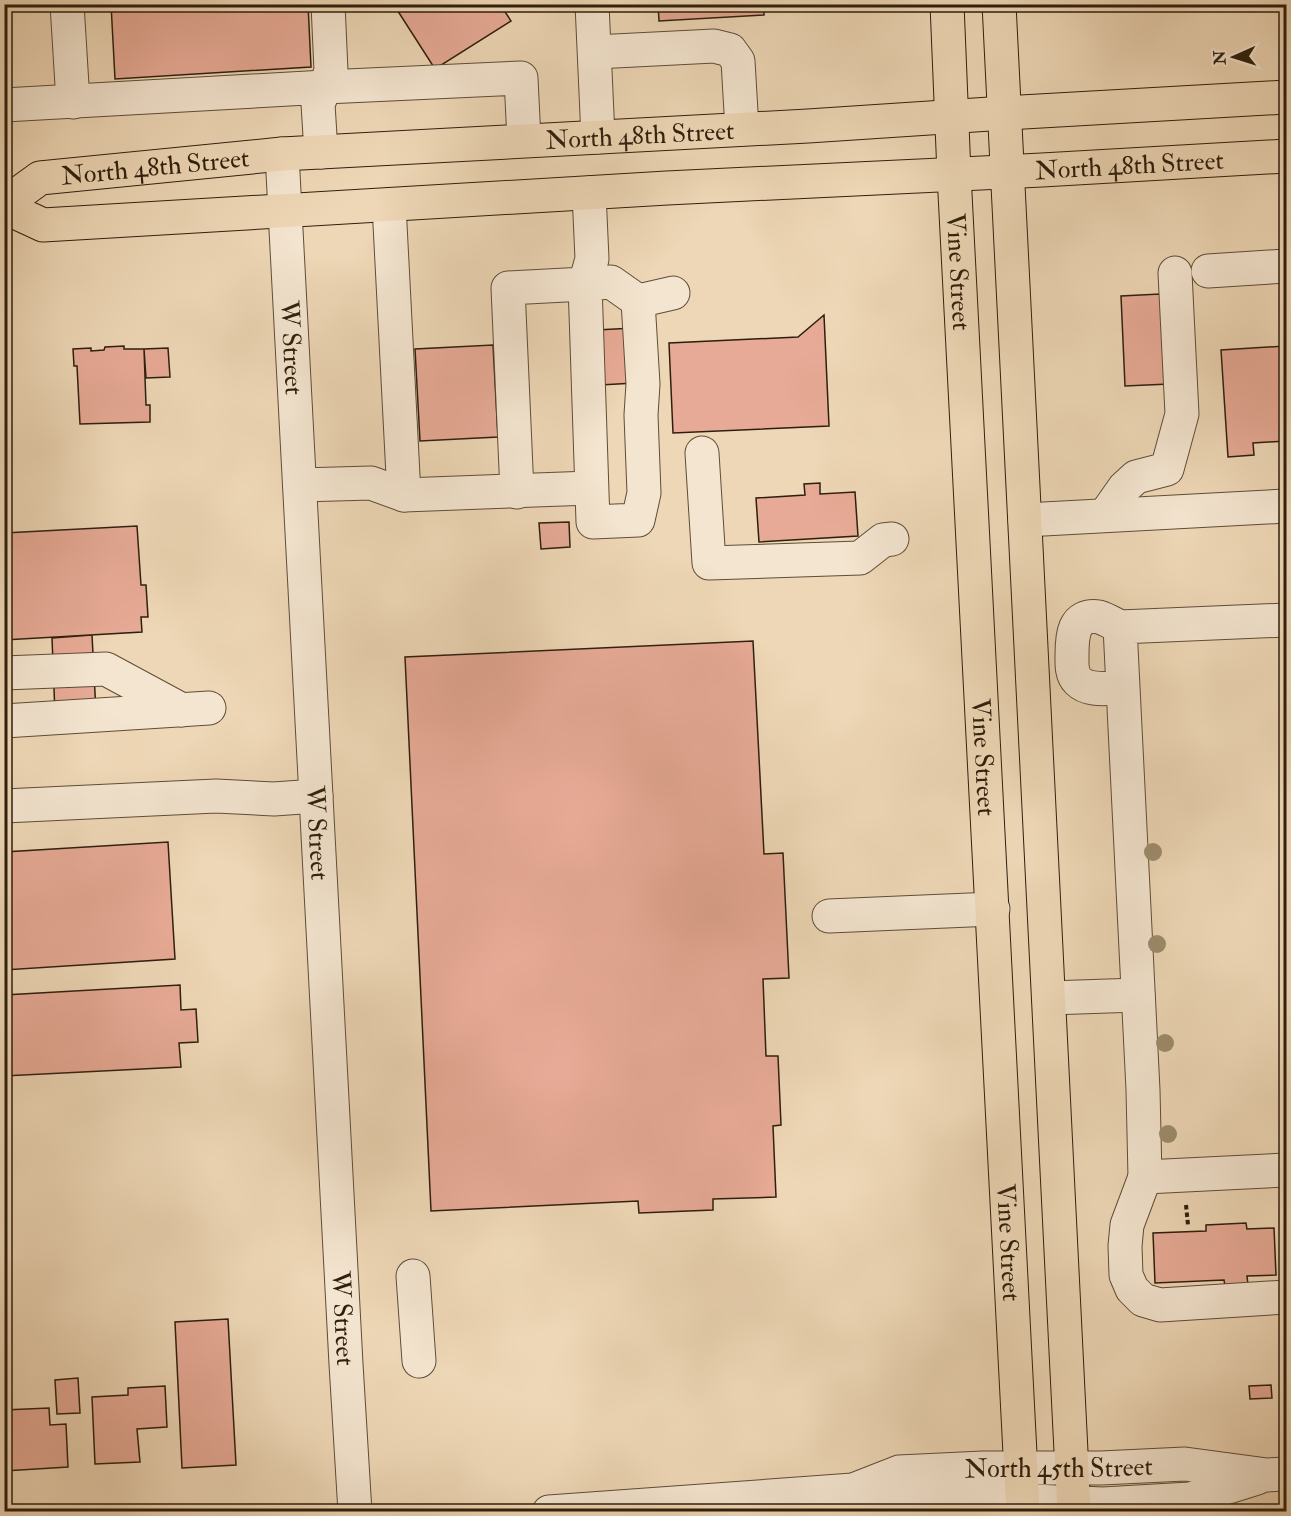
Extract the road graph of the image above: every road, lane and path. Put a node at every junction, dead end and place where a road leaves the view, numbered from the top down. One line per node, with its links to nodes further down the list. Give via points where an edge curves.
1 (67, 4): 9 (street)
2 (328, 4): 7 (street, via 331,71)
3 (592, 4): 6 (street)
4 (947, 4): 12 (main road, Vine Street)
5 (999, 4): 11 (main road, Vine Street)
6 (595, 52): 13 (street, via 714,46 730,50 738,61); 14 (street)
7 (325, 87): 9 (street); 15 (street, via 521,78); 16 (street, via 318,104)
8 (1287, 97): 11 (main road, North 48th Street)
9 (73, 102): 10 (street)
10 (4, 105)
11 (1005, 113): 12 (main road, North 48th Street); 19 (main road, Vine Street)
12 (952, 117): 13 (main road, North 48th Street); 20 (main road, Vine Street)
13 (742, 129): 14 (main road, North 48th Street)
14 (598, 137): 15 (main road, North 48th Street)
15 (524, 140): 16 (main road, North 48th Street)
16 (321, 152): 17 (main road, North 48th Street)
17 (282, 154): 22 (main road, North 48th Street, via 40,178); 24 (street, W Street)
18 (1287, 156): 19 (main road, North 48th Street)
19 (1008, 171): 20 (main road, North 48th Street); 38 (main road, Vine Street)
20 (954, 174): 21 (main road, North 48th Street); 47 (main road, Vine Street)
21 (589, 193): 23 (main road, North 48th Street); 28 (street, via 592,260)
22 (4, 205): 24 (main road, North 48th Street, via 43,225)
23 (389, 205): 24 (main road, North 48th Street); 35 (street)
24 (285, 210): 32 (street, W Street)
25 (1287, 266): 26 (street)
26 (1208, 271)
27 (1175, 273): 37 (street, via 1182,414 1167,469 1136,477)
28 (585, 284): 30 (street, via 611,282); 33 (street); 34 (street, via 508,288)
29 (673, 293): 30 (street)
30 (638, 301): 33 (street, via 644,493 638,520 593,522)
31 (702, 453): 39 (street, via 709,563 860,558 883,540)
32 (300, 485): 35 (street, via 371,483); 45 (street, W Street)
33 (591, 488): 34 (street)
34 (517, 492): 35 (street)
35 (404, 495)
36 (1287, 506): 37 (street)
37 (1105, 515): 38 (street)
38 (1025, 520): 50 (main road, Vine Street)
39 (892, 539)
40 (1287, 620): 41 (street)
41 (1120, 627): 43 (street); 43 (street, via 1101,617 1087,617 1079,623 1072,638 1073,672 1077,681 1092,688)
42 (4, 673): 44 (street, via 106,669 196,709)
43 (1122, 688): 49 (street)
44 (4, 721)
45 (316, 796): 46 (street, via 216,796); 62 (street, W Street)
46 (4, 806)
47 (993, 909): 48 (street); 56 (main road, Vine Street)
48 (829, 916)
49 (1138, 995): 50 (street); 52 (street)
50 (1049, 998): 57 (main road, Vine Street)
51 (1287, 1170): 52 (street)
52 (1145, 1177): 54 (street, via 1127,1225 1125,1246 1126,1275 1131,1289 1143,1300 1160,1305)
53 (413, 1276): 55 (street)
54 (1287, 1297)
55 (419, 1361)
56 (1021, 1468): 57 (street, North 45th Street); 59 (street, North 45th Street, via 899,1472); 60 (main road, Vine Street)
57 (1072, 1468): 58 (street, North 45th Street, via 1185,1464); 61 (main road, Vine Street)
58 (1277, 1475): 61 (street, North 45th Street, via 1190,1499)
59 (853, 1490): 60 (street, North 45th Street, via 901,1503 985,1499); 63 (street, North 45th Street)
60 (1023, 1507): 61 (street, North 45th Street)
61 (1074, 1507)
62 (355, 1512)
63 (549, 1512)

